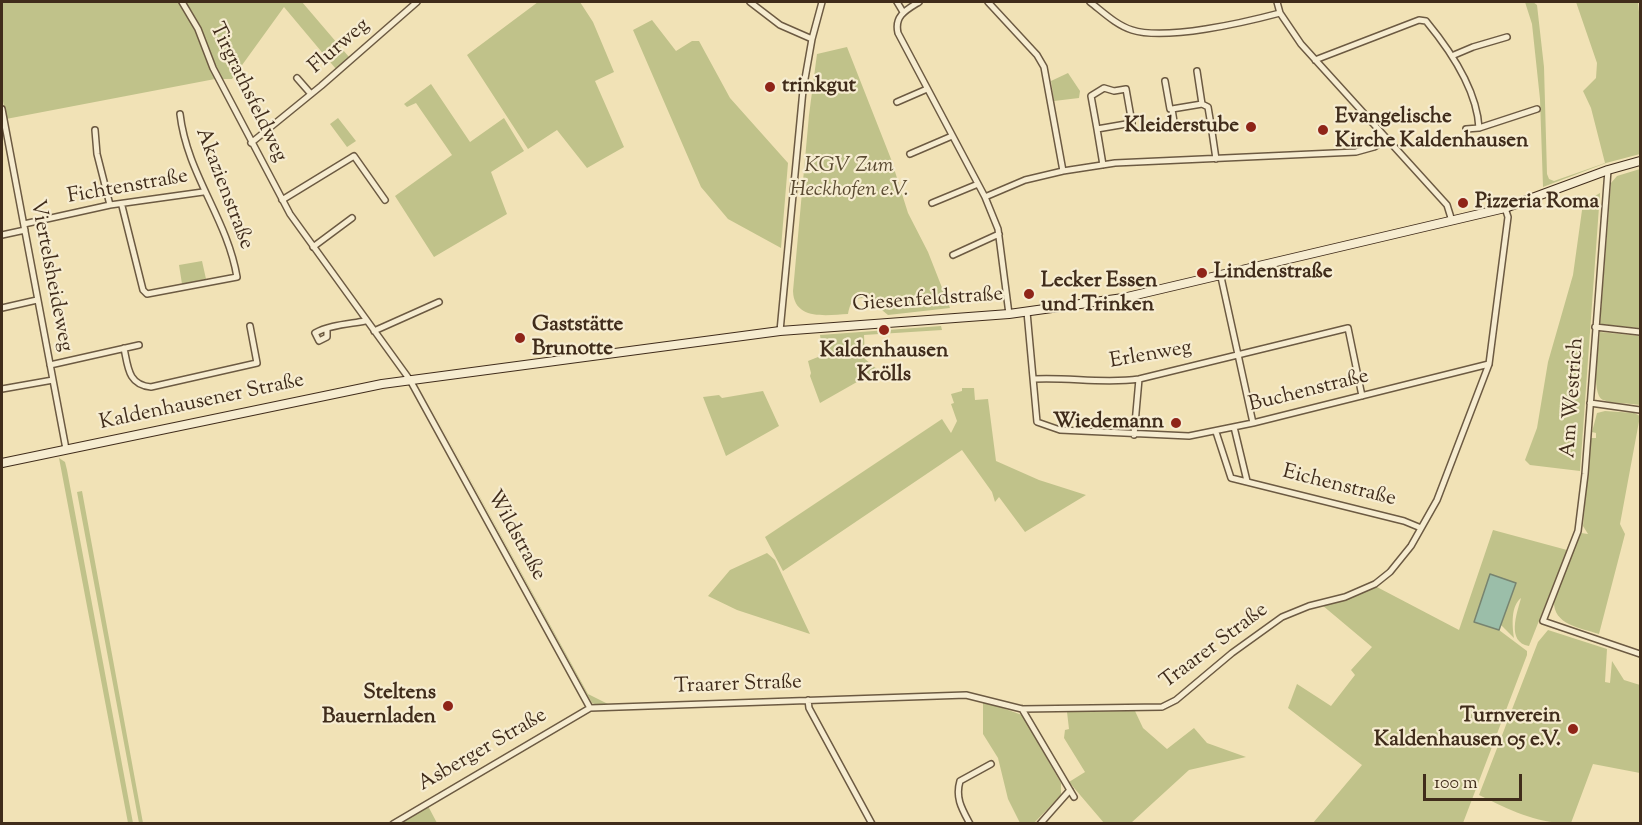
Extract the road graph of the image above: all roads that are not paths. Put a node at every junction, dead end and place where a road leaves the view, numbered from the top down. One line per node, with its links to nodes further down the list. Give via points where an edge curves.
1 (182, 2): 35 (street, Tirgrathsfeldweg)
2 (417, 2): 20 (street, Flurweg)
3 (750, 2): 13 (street, via 780,25)
4 (822, 2): 13 (street)
5 (897, 2): 10 (street)
6 (919, 2): 10 (street)
7 (988, 2): 41 (street, via 1044,67)
8 (1090, 2): 11 (street, via 1121,25 1151,33 1214,27)
9 (1277, 2): 11 (street)
10 (903, 12): 19 (street, via 896,24 898,33)
11 (1280, 13): 15 (street)
12 (1507, 37): 14 (street)
13 (812, 39): 69 (street, via 803,90)
14 (1454, 55): 15 (street, via 1426,21 1419,20); 29 (street)
15 (1315, 60): 34 (street)
16 (1197, 71): 22 (street)
17 (297, 78): 20 (street, Flurweg)
18 (1166, 81): 24 (street)
19 (927, 89): 21 (street); 33 (street)
20 (311, 94): 35 (street, Flurweg)
21 (897, 102)
22 (1202, 104): 24 (street); 28 (street, via 1208,107)
23 (2, 109): 27 (street, Viertelsheideweg)
24 (1172, 109): 28 (street, via 1175,128)
25 (1537, 109): 29 (street)
26 (180, 114): 43 (street, Akazienstraße, via 187,153)
27 (3, 121): 53 (street, Viertelsheideweg)
28 (1211, 125): 37 (street)
29 (1479, 128): 31 (street)
30 (1097, 129): 30 (street, via 1132,123 1126,88 1104,88 1091,96); 39 (street)
31 (1466, 129)
32 (95, 130): 48 (street)
33 (952, 136): 36 (street); 42 (street)
34 (1387, 139): 37 (street, via 1356,152); 52 (street, via 1447,205)
35 (251, 142): 45 (street, Tirgrathsfeldweg)
36 (910, 154)
37 (1216, 159): 39 (street)
38 (1641, 161): 40 (main road, Giesenfeldstraße)
39 (1103, 165): 41 (street)
40 (1608, 170): 50 (main road, Giesenfeldstraße); 66 (street, Am Westrich)
41 (1063, 171): 44 (street, via 1024,180)
42 (978, 184): 44 (street); 47 (street)
43 (203, 192): 49 (street, Fichtenstraße); 49 (street, Akazienstraße, via 224,233 237,277 147,294)
44 (985, 196): 54 (street)
45 (282, 200): 46 (street, via 354,156); 56 (street, Tirgrathsfeldweg)
46 (385, 200)
47 (932, 203)
48 (110, 205): 49 (street, Fichtenstraße); 53 (street, Fichtenstraße)
49 (122, 206)
50 (1505, 208): 52 (main road, Giesenfeldstraße); 74 (street, Traarer Straße, via 1507,227)
51 (352, 218): 56 (street)
52 (1452, 221): 58 (main road, Giesenfeldstraße)
53 (24, 227): 55 (street, Fichtenstraße); 59 (street, Viertelsheideweg)
54 (999, 234): 57 (street); 63 (street)
55 (2, 235)
56 (313, 246): 64 (street, Tirgrathsfeldweg)
57 (952, 255)
58 (1221, 277): 62 (main road, Giesenfeldstraße, via 1123,298); 73 (street)
59 (37, 300): 61 (street); 75 (street, Viertelsheideweg)
60 (440, 302): 68 (street)
61 (2, 308)
62 (1027, 312): 63 (main road, Giesenfeldstraße); 76 (street, Buchenstraße)
63 (1009, 314): 69 (main road, Giesenfeldstraße)
64 (365, 321): 67 (street); 68 (street, Tirgrathsfeldweg)
65 (250, 326): 72 (street, via 257,363 151,387 136,383 130,375)
66 (1595, 327): 70 (street); 82 (street, Am Westrich)
67 (327, 329)
68 (374, 331): 79 (street, Tirgrathsfeldweg)
69 (780, 331): 79 (main road, Giesenfeldstraße)
70 (1641, 332)
71 (140, 345): 72 (street)
72 (124, 348): 75 (street)
73 (1238, 355): 77 (street, Erlenweg); 81 (street, Erlenweg, via 1348,328); 84 (street)
74 (1489, 364): 81 (street, Buchenstraße); 91 (street, Traarer Straße, via 1450,470)
75 (50, 365): 78 (street, Viertelsheideweg)
76 (1034, 379): 77 (street, Erlenweg); 87 (street, Buchenstraße, via 1037,422 1042,426)
77 (1139, 379): 87 (street)
78 (53, 380): 80 (street); 88 (street, Viertelsheideweg)
79 (414, 380): 88 (main road, Kaldenhausener Straße); 94 (street, Wildstraße)
80 (2, 389)
81 (1362, 396): 84 (street, Buchenstraße)
82 (1590, 403): 83 (street); 92 (street, Am Westrich, via 1578,531 1543,621)
83 (1641, 410)
84 (1253, 423): 85 (street, Buchenstraße)
85 (1233, 426): 86 (street, Buchenstraße); 90 (street)
86 (1216, 432): 87 (street, Buchenstraße, via 1189,436); 90 (street, Eichenstraße, via 1231,478)
87 (1134, 435)
88 (66, 449): 89 (main road, Kaldenhausener Straße)
89 (2, 463)
90 (1247, 481): 91 (street, Eichenstraße)
91 (1421, 528): 95 (street, Traarer Straße, via 1400,561 1375,584 1282,617 1162,707)
92 (1641, 654)
93 (808, 700): 94 (street, Traarer Straße); 95 (street, Traarer Straße, via 966,695); 100 (street)
94 (590, 708): 99 (street, Asberger Straße)
95 (1022, 709): 97 (street)
96 (991, 764): 101 (street, via 960,781 958,802)
97 (1070, 790): 98 (street); 102 (street)
98 (1074, 797)
99 (393, 824)
100 (872, 824)
101 (970, 824)
102 (1040, 824)

